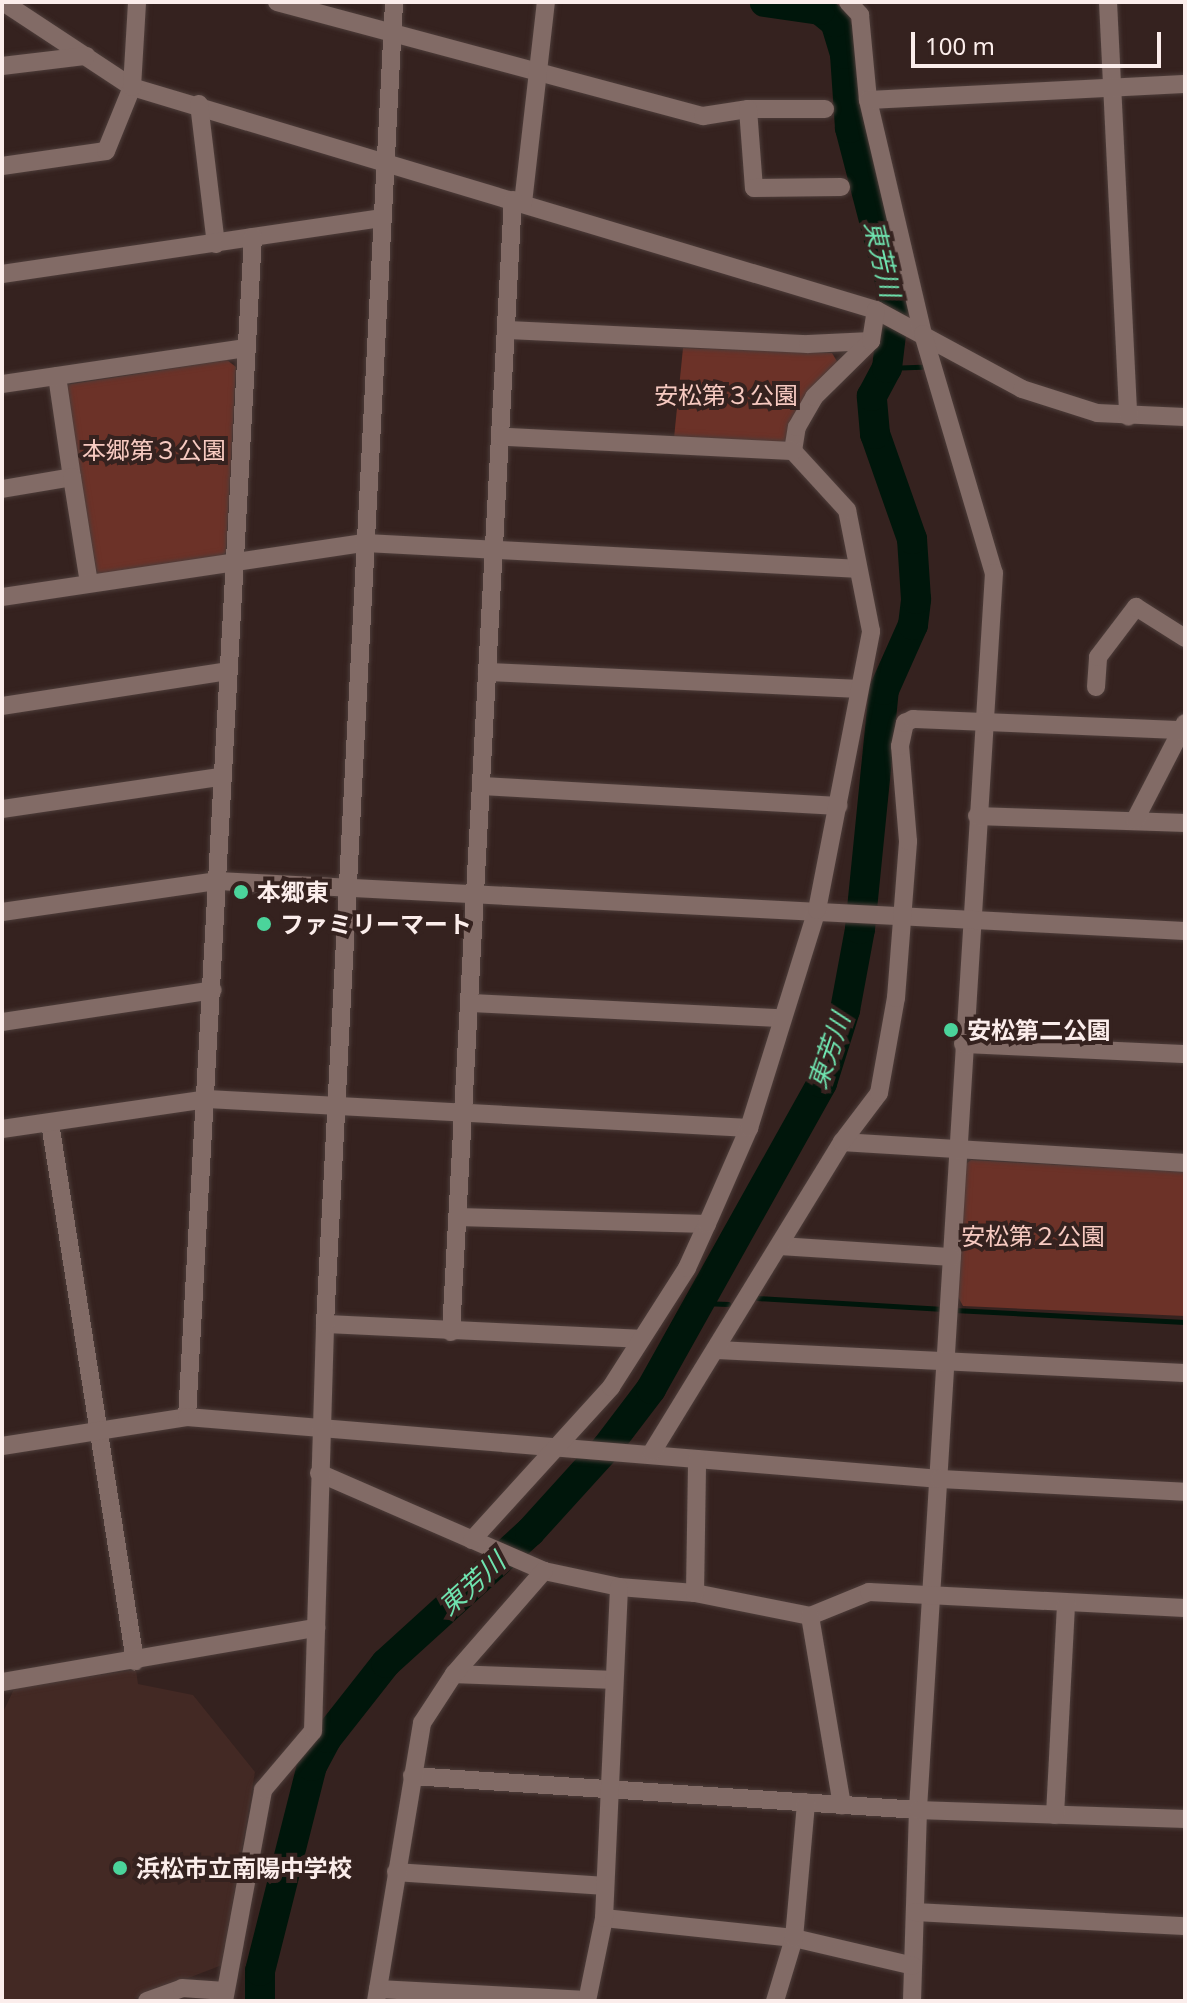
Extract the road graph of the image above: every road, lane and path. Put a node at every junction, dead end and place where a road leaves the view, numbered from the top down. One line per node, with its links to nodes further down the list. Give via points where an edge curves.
1 (3, 2): 9 (street)
2 (137, 2): 13 (street)
3 (277, 2): 8 (street)
4 (394, 2): 8 (street)
5 (546, 2): 11 (street)
6 (848, 2): 15 (street, via 860,15)
7 (1108, 2): 14 (street)
8 (392, 34): 11 (street); 19 (street)
9 (86, 56): 10 (street); 13 (street)
10 (2, 66)
11 (541, 72): 17 (street, via 703,116); 22 (street)
12 (1185, 84): 14 (street)
13 (132, 87): 16 (street); 20 (street, via 106,151)
14 (1111, 88): 15 (street); 34 (street)
15 (868, 100): 29 (street)
16 (199, 104): 19 (street); 25 (street)
17 (748, 109): 18 (street); 21 (street, via 754,188)
18 (825, 109)
19 (385, 159): 22 (street); 23 (street)
20 (2, 166)
21 (841, 187)
22 (518, 202): 27 (street); 28 (street)
23 (381, 218): 24 (street); 40 (street)
24 (253, 237): 25 (street); 31 (street)
25 (216, 244): 26 (street)
26 (2, 274)
27 (880, 312): 29 (street); 30 (street)
28 (508, 330): 30 (street, via 808,344); 36 (street)
29 (916, 330): 34 (street, via 1022,389); 52 (street, via 994,573)
30 (871, 341): 37 (street, via 814,397 797,427)
31 (245, 348): 32 (street); 42 (street)
32 (57, 376): 33 (street); 38 (street)
33 (2, 384)
34 (1128, 417): 35 (street)
35 (1185, 417)
36 (502, 437): 37 (street); 41 (street)
37 (793, 451): 43 (street, via 847,510)
38 (72, 477): 39 (street); 44 (street)
39 (2, 489)
40 (365, 543): 41 (street); 42 (street); 62 (street)
41 (497, 552): 43 (street); 48 (street)
42 (233, 561): 44 (street); 47 (street)
43 (856, 569): 50 (street, via 871,631)
44 (89, 583): 45 (street)
45 (2, 597)
46 (1185, 638): 49 (street, via 1136,607 1098,657)
47 (228, 671): 51 (street); 54 (street)
48 (487, 672): 50 (street); 55 (street)
49 (1096, 687)
50 (857, 689): 56 (street, via 850,759)
51 (2, 706)
52 (982, 723): 53 (street); 58 (street); 66 (street, via 905,723 900,746 908,841)
53 (1183, 727): 59 (street)
54 (220, 777): 57 (street); 61 (street)
55 (482, 786): 56 (street); 63 (street)
56 (838, 806): 64 (street)
57 (2, 809)
58 (977, 816): 59 (street); 67 (street)
59 (1135, 820): 60 (street)
60 (1185, 823)
61 (218, 881): 62 (street); 65 (street); 69 (street)
62 (347, 888): 63 (street); 76 (street)
63 (476, 895): 64 (street); 70 (street)
64 (821, 911): 66 (street); 71 (street)
65 (2, 912)
66 (890, 914): 67 (street); 81 (street, via 897,986 879,1093)
67 (971, 920): 68 (street); 73 (street)
68 (1185, 931)
69 (213, 990): 72 (street); 75 (street)
70 (470, 1003): 71 (street); 77 (street)
71 (781, 1018): 79 (street)
72 (2, 1022)
73 (963, 1044): 74 (street); 82 (street)
74 (1185, 1054)
75 (207, 1099): 76 (street); 78 (street); 94 (street)
76 (337, 1104): 77 (street); 88 (street)
77 (465, 1112): 79 (street); 84 (street)
78 (50, 1123): 80 (street); 96 (street)
79 (749, 1128): 85 (street)
80 (2, 1129)
81 (842, 1142): 82 (street); 86 (street)
82 (956, 1150): 83 (street); 87 (street)
83 (1185, 1163)
84 (458, 1217): 85 (street); 89 (street)
85 (707, 1224): 90 (street, via 687,1268)
86 (781, 1246): 87 (street); 91 (street)
87 (952, 1257): 92 (street)
88 (325, 1324): 89 (street); 95 (street)
89 (451, 1332): 90 (street)
90 (641, 1339): 97 (street, via 611,1387)
91 (716, 1350): 92 (street); 99 (street)
92 (948, 1361): 93 (street); 102 (street)
93 (1185, 1373)
94 (187, 1417): 95 (street); 96 (street)
95 (321, 1425): 97 (street); 101 (street)
96 (100, 1432): 98 (street); 113 (street)
97 (559, 1445): 99 (street); 104 (street)
98 (2, 1446)
99 (652, 1452): 100 (street)
100 (697, 1459): 102 (street); 107 (street)
101 (319, 1473): 104 (street); 112 (street)
102 (940, 1479): 103 (street); 108 (street)
103 (1185, 1492)
104 (472, 1540): 105 (street)
105 (544, 1571): 106 (street); 114 (street)
106 (619, 1587): 107 (street); 115 (street)
107 (695, 1593): 111 (street)
108 (933, 1598): 109 (street); 111 (street, via 869,1592); 121 (street)
109 (1066, 1603): 110 (street); 122 (street)
110 (1185, 1608)
111 (810, 1616): 120 (street)
112 (316, 1628): 113 (street); 132 (street, via 313,1731 263,1790)
113 (135, 1661): 116 (street)
114 (454, 1674): 115 (street); 117 (street, via 422,1723)
115 (614, 1680): 118 (street)
116 (2, 1682)
117 (412, 1776): 118 (street); 124 (street)
118 (611, 1788): 119 (street); 125 (street)
119 (806, 1803): 120 (street); 129 (street)
120 (842, 1805): 121 (street)
121 (918, 1810): 122 (street); 126 (street)
122 (1055, 1815): 123 (street)
123 (1185, 1819)
124 (396, 1872): 125 (street); 131 (street)
125 (605, 1886): 127 (street)
126 (915, 1912): 128 (street); 130 (street)
127 (604, 1918): 129 (street); 134 (street)
128 (1185, 1926)
129 (794, 1938): 130 (street); 135 (street)
130 (913, 1966): 136 (street)
131 (377, 1995): 134 (street)
132 (225, 1996): 133 (street, via 182,1988)
133 (147, 2001)
134 (587, 2001)
135 (775, 2001)
136 (912, 2001)

